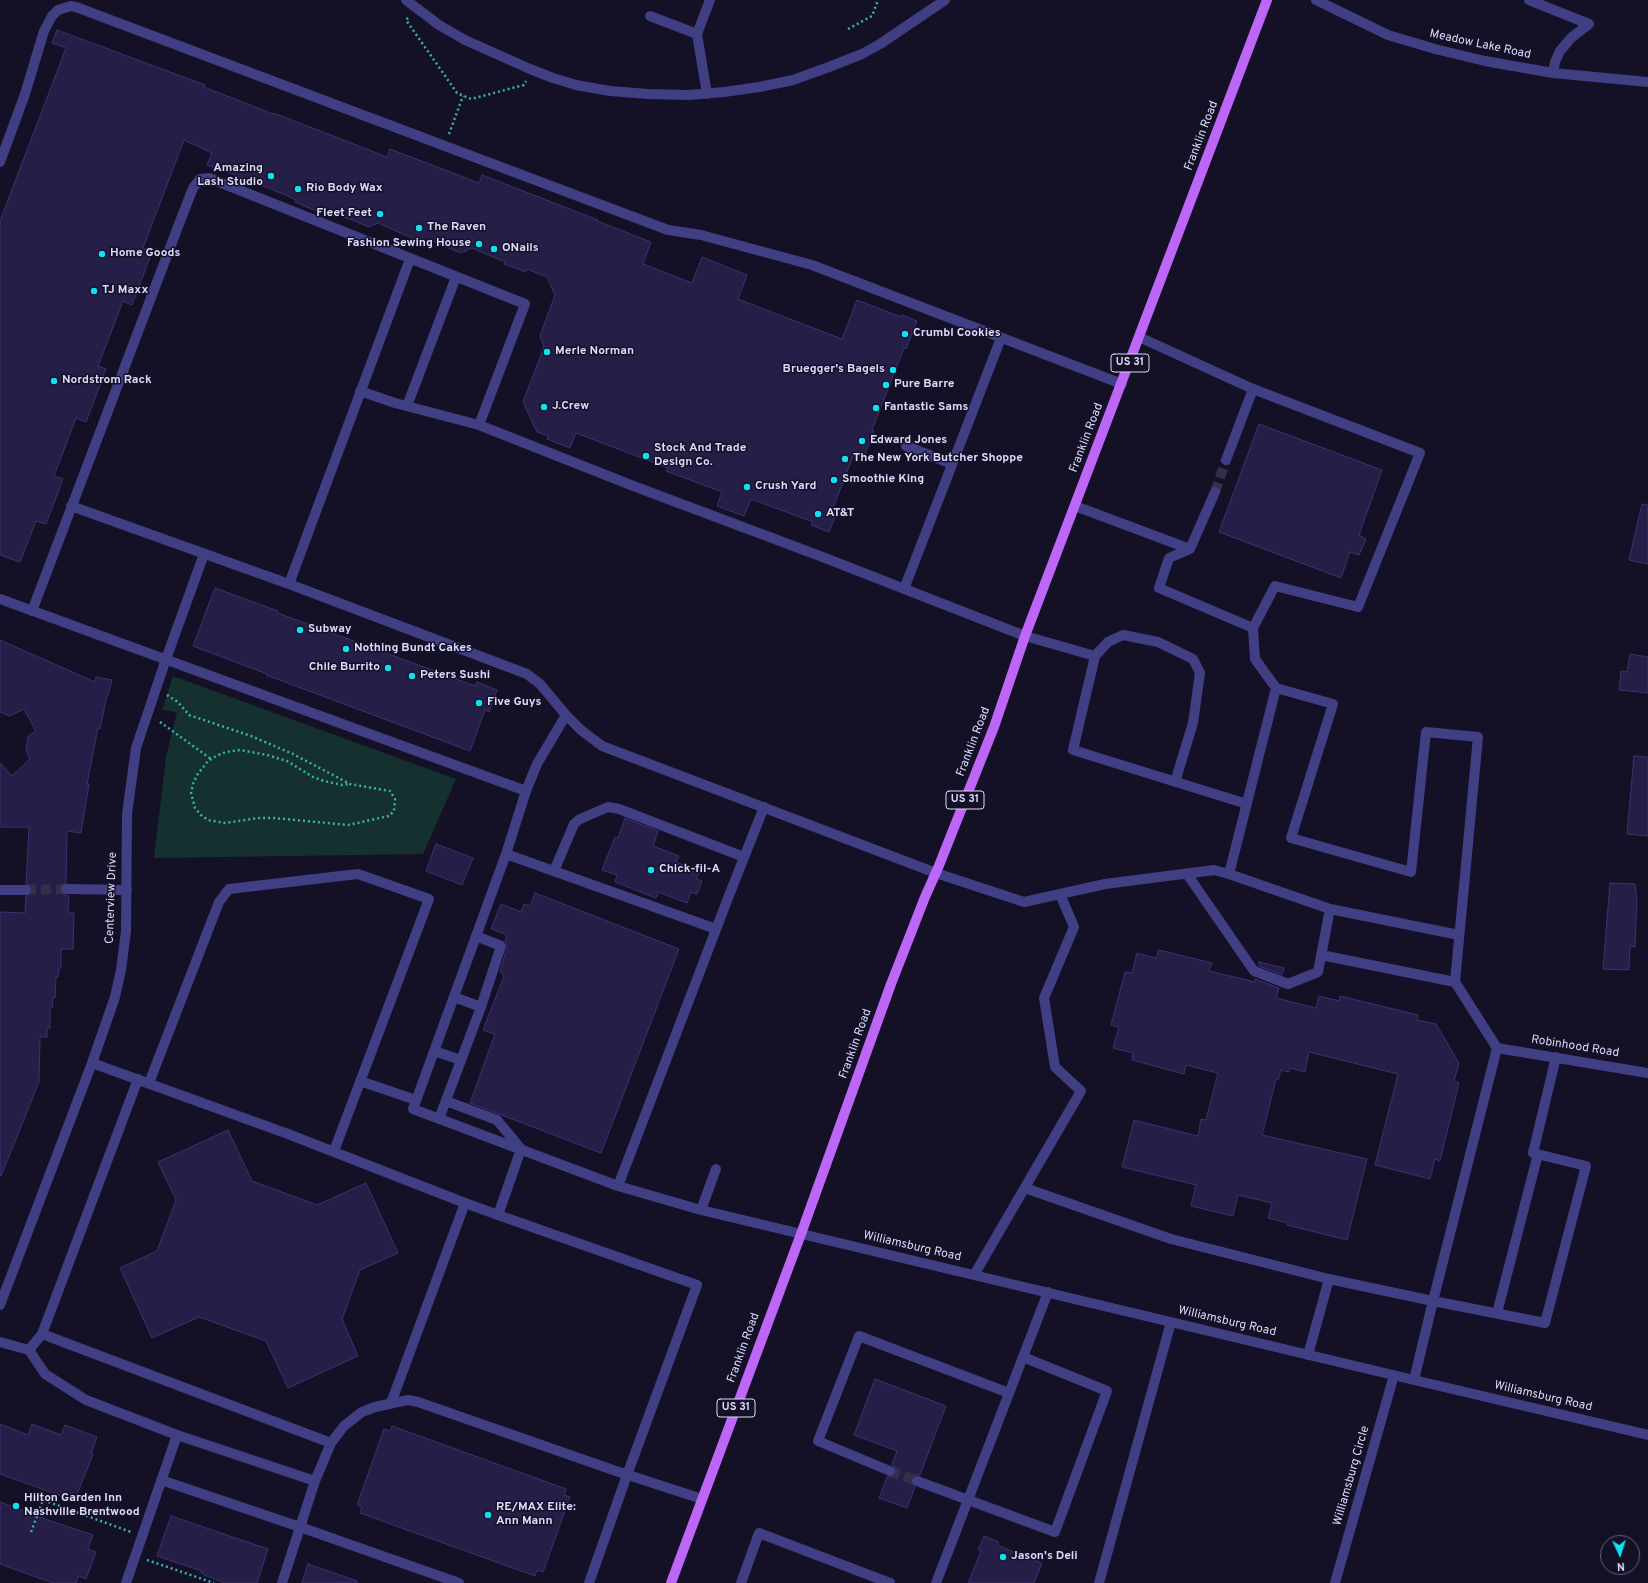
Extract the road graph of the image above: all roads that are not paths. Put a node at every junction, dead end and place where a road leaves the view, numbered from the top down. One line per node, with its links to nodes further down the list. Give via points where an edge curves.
1 (406, 0): 11 (street, via 439,25 465,40 530,69 576,85 648,94)
2 (710, 0): 8 (street)
3 (945, 0): 11 (street, via 862,54 793,80)
4 (1267, 0): 16 (main road, Franklin Road / US 31)
5 (1316, 0): 9 (street, Meadow Lake Road, via 1388,35 1485,61)
6 (1529, 0): 9 (street, via 1589,24 1571,38 1560,51)
7 (650, 16): 8 (street)
8 (697, 34): 11 (street)
9 (1553, 73): 10 (street, Meadow Lake Road)
10 (1648, 82)
11 (707, 94)
12 (0, 162): 15 (street, via 25,94 44,31 58,10 71,6 668,230 701,235 812,265)
13 (410, 259): 14 (street); 19 (street); 26 (street, via 209,178 200,179 193,188 184,210)
14 (456, 277): 20 (street); 21 (street, via 525,304)
15 (1001, 338): 17 (street); 24 (street)
16 (1139, 338): 17 (main road, Franklin Road / US 31); 18 (street)
17 (1122, 384): 27 (main road, Franklin Road / US 31)
18 (1253, 389): 23 (street); 34 (street, via 1420,453 1358,607 1275,586)
19 (360, 391): 20 (street); 30 (street)
20 (407, 406): 21 (street)
21 (479, 425): 31 (street)
22 (906, 446): 24 (street)
23 (1226, 460)
24 (952, 464): 31 (street)
25 (1215, 492): 28 (street)
26 (71, 506): 29 (street); 33 (street)
27 (1075, 506): 28 (street); 35 (main road, Franklin Road / US 31)
28 (1190, 549): 34 (street, via 1169,558 1160,588)
29 (204, 554): 30 (street); 37 (street, Centerview Drive)
30 (289, 584): 39 (street, via 527,674 540,684)
31 (904, 589): 35 (street)
32 (0, 599): 33 (street)
33 (32, 611): 37 (street)
34 (1253, 628): 38 (street, via 1255,659)
35 (1025, 636): 36 (street); 47 (main road, Franklin Road / US 31, via 994,727)
36 (1094, 656): 40 (street, via 1073,750); 40 (street, via 1108,642 1123,635 1158,642 1193,659 1200,673 1193,723)
37 (166, 658): 41 (street); 53 (street, Centerview Drive, via 136,748 127,828)
38 (1276, 688): 42 (street); 58 (street, via 1333,704 1291,838 1411,872 1426,732 1478,737)
39 (566, 715): 41 (street, via 537,764); 43 (street, via 602,746)
40 (1175, 782): 42 (street)
41 (526, 791): 44 (street)
42 (1247, 804): 49 (street)
43 (764, 807): 45 (street); 47 (street)
44 (506, 854): 46 (street); 57 (street)
45 (744, 857): 46 (street, via 608,807 574,824); 56 (street)
46 (554, 871): 56 (street)
47 (936, 873): 54 (street, via 1024,902); 84 (main road, Franklin Road / US 31, via 891,984)
48 (1187, 874): 49 (street, via 1214,870); 54 (street, via 1105,884); 59 (street, via 1254,971 1288,984 1318,972)
49 (1229, 874): 55 (street)
50 (66, 889): 53 (street)
51 (0, 890): 52 (street)
52 (26, 890)
53 (128, 890): 67 (street, Centerview Drive, via 121,970)
54 (1060, 894): 80 (street, via 1074,927 1044,998 1056,1067 1081,1091)
55 (1330, 909): 58 (street); 59 (street)
56 (716, 929): 79 (street)
57 (476, 936): 61 (street); 62 (street, via 501,946)
58 (1459, 936): 60 (street)
59 (1321, 955): 60 (street)
60 (1455, 982): 63 (street)
61 (454, 997): 62 (street); 64 (street)
62 (481, 1007): 66 (street)
63 (1497, 1048): 65 (street, Robinhood Road); 88 (street)
64 (434, 1051): 66 (street); 72 (street)
65 (1556, 1057): 68 (street, Robinhood Road); 77 (street, via 1533,1153)
66 (461, 1060): 73 (street)
67 (92, 1063): 69 (street); 89 (street, Centerview Drive)
68 (1648, 1073)
69 (138, 1079): 71 (street); 92 (street)
70 (360, 1081): 71 (street, via 429,899 358,874 228,889 219,902); 72 (street); 76 (street)
71 (149, 1082): 76 (street)
72 (416, 1100): 74 (street, Williamsburg Road, via 413,1109)
73 (446, 1101): 74 (street); 75 (street, via 497,1120)
74 (440, 1119): 75 (street, Williamsburg Road)
75 (521, 1150): 79 (street, Williamsburg Road); 83 (street)
76 (334, 1151): 81 (street)
77 (1538, 1154): 90 (street); 90 (street, via 1586,1166 1545,1323)
78 (716, 1169): 82 (street)
79 (618, 1186): 82 (street, Williamsburg Road)
80 (1025, 1188): 85 (street); 86 (street, via 1171,1239)
81 (465, 1203): 83 (street); 100 (street)
82 (701, 1210): 84 (street, Williamsburg Road)
83 (498, 1216): 105 (street, via 696,1285)
84 (801, 1234): 85 (street, Williamsburg Road); 109 (main road, Franklin Road / US 31)
85 (974, 1275): 87 (street, Williamsburg Road)
86 (1329, 1279): 88 (street); 95 (street)
87 (1048, 1292): 91 (street, Williamsburg Road); 96 (street)
88 (1433, 1300): 90 (street); 98 (street)
89 (0, 1305)
90 (1498, 1313)
91 (1171, 1322): 95 (street, Williamsburg Road); 120 (street)
92 (42, 1334): 94 (street); 103 (street)
93 (0, 1342): 94 (street)
94 (29, 1350): 101 (street, via 45,1374 86,1400)
95 (1308, 1355): 97 (street, Williamsburg Road)
96 (1023, 1358): 99 (street); 110 (street, via 1107,1391 1055,1532)
97 (1394, 1375): 98 (street, Williamsburg Road); 121 (street, Williamsburg Circle)
98 (1414, 1380): 102 (street, Williamsburg Road)
99 (1009, 1393): 104 (street, via 859,1336 818,1441); 110 (street)
100 (391, 1403): 103 (street, via 375,1407 352,1419); 105 (street, via 408,1400 418,1402)
101 (177, 1434): 106 (street); 107 (street)
102 (1648, 1435)
103 (331, 1443): 107 (street)
104 (890, 1471)
105 (627, 1475): 109 (street); 115 (street)
106 (161, 1480): 111 (street); 112 (street)
107 (315, 1481): 111 (street)
108 (917, 1481): 110 (street)
109 (702, 1499): 116 (main road, Franklin Road / US 31)
110 (969, 1499): 119 (street)
111 (300, 1527): 113 (street); 114 (street)
112 (126, 1583)
113 (282, 1583)
114 (459, 1583)
115 (590, 1583)
116 (671, 1583)
117 (741, 1583): 118 (street, via 759,1533)
118 (890, 1583)
119 (936, 1583)
120 (1099, 1583)
121 (1335, 1583)

